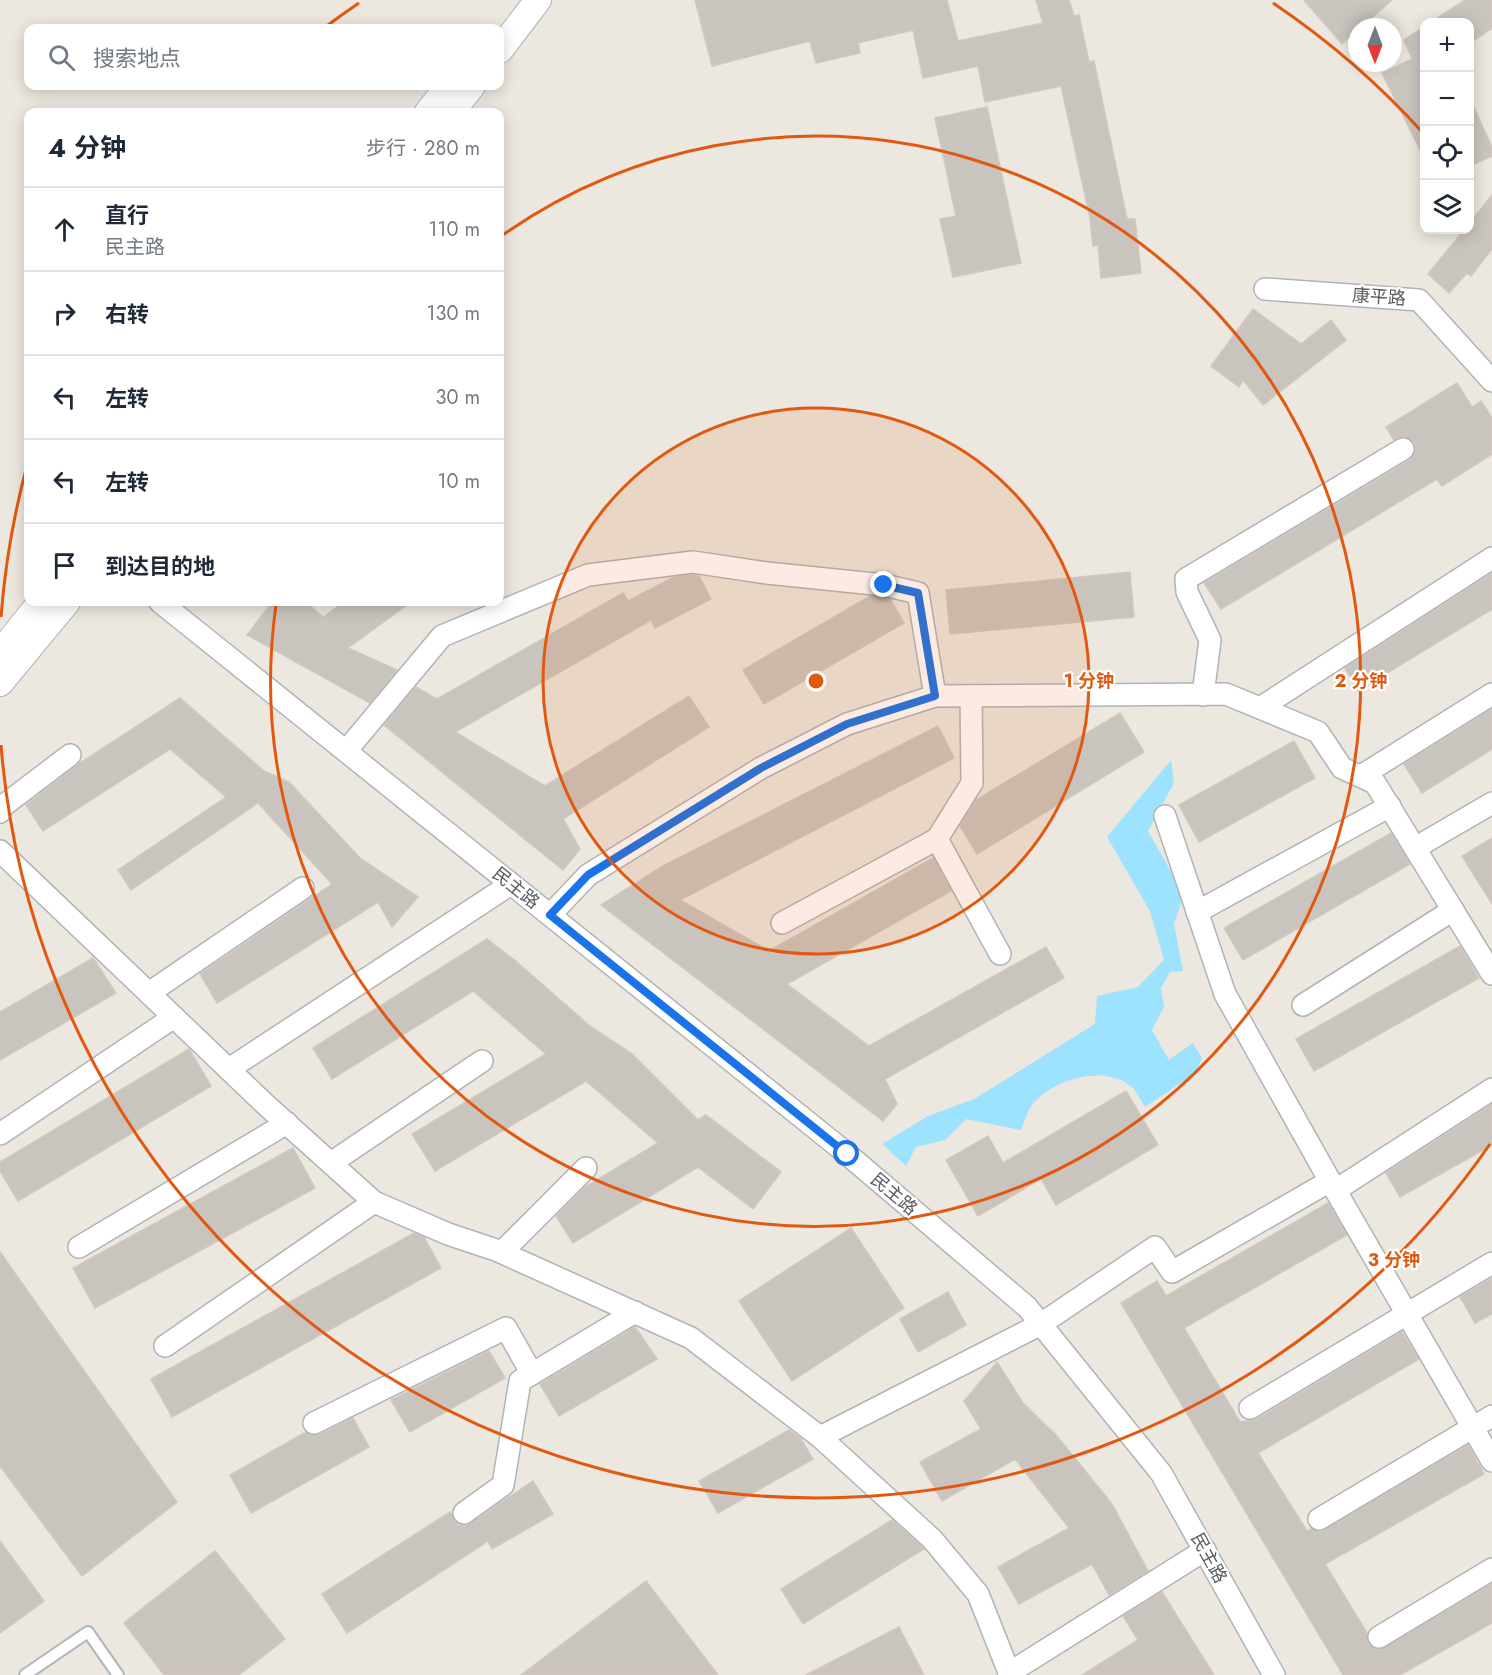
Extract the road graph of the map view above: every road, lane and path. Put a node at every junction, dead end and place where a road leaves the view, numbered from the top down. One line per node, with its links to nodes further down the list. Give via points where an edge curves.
1 (517, 0): 3 (street)
2 (538, 0): 4 (street)
3 (497, 24)
4 (504, 45)
5 (446, 90): 7 (street)
6 (469, 90): 8 (street)
7 (431, 108)
8 (454, 108)
9 (1265, 289): 10 (street, 康平路, via 1419,300)
10 (1492, 381)
11 (1403, 449): 18 (street, via 1186,579 1187,592 1210,640)
12 (1492, 558): 22 (street)
13 (38, 606): 16 (street)
14 (64, 606): 17 (street)
15 (165, 606): 23 (street, 民主路)
16 (0, 653)
17 (0, 683)
18 (1203, 694): 21 (street); 22 (street, via 1226,694)
19 (1492, 694): 25 (street)
20 (935, 696): 21 (street); 23 (street, via 918,593 884,585 693,562 588,575 442,636); 37 (street, via 847,724 761,768 588,875)
21 (971, 696): 30 (street, via 972,783)
22 (1260, 708): 25 (street, via 1318,732 1342,768)
23 (346, 751): 33 (street, 民主路)
24 (70, 755): 28 (street)
25 (1361, 776): 27 (street, via 1376,783)
26 (1492, 803): 31 (street)
27 (1389, 806): 31 (street); 36 (street)
28 (0, 812)
29 (1165, 816): 36 (street)
30 (937, 839): 38 (street); 39 (street)
31 (1415, 848): 35 (street)
32 (0, 852): 41 (street)
33 (511, 884): 37 (street, 民主路); 45 (street)
34 (303, 888): 41 (street)
35 (1453, 910): 40 (street); 42 (street)
36 (1197, 912): 51 (street, via 1225,994)
37 (550, 915): 58 (street, 民主路, via 840,1148)
38 (782, 923)
39 (1000, 954)
40 (1490, 966)
41 (149, 993): 43 (street)
42 (1303, 1005)
43 (174, 1017): 45 (street); 48 (street)
44 (482, 1061): 49 (street)
45 (229, 1070): 47 (street)
46 (1492, 1089): 51 (street)
47 (286, 1123): 49 (street); 53 (street)
48 (0, 1134)
49 (331, 1163): 52 (street)
50 (586, 1168): 54 (street)
51 (1333, 1186): 57 (street); 58 (street, via 1172,1272 1155,1247)
52 (374, 1202): 54 (street); 59 (street)
53 (79, 1247)
54 (502, 1252): 56 (street)
55 (1492, 1263): 57 (street)
56 (635, 1312): 60 (street); 65 (street, via 691,1338)
57 (1407, 1314): 61 (street); 64 (street)
58 (1041, 1324): 65 (street); 69 (street, 民主路, via 1161,1473)
59 (165, 1346)
60 (532, 1374): 63 (street, via 506,1328); 67 (street, via 520,1381 503,1485)
61 (1250, 1408)
62 (1492, 1416): 64 (street)
63 (314, 1422)
64 (1473, 1428): 66 (street); 68 (street)
65 (820, 1437): 72 (street, via 932,1539 978,1594)
66 (1492, 1461)
67 (464, 1513)
68 (1319, 1519)
69 (1205, 1550): 72 (street); 75 (street, 民主路)
70 (1492, 1569): 71 (street)
71 (1379, 1637)
72 (1009, 1674)
73 (25, 1675): 74 (lane, via 88,1632)
74 (118, 1675)
75 (1274, 1675)

